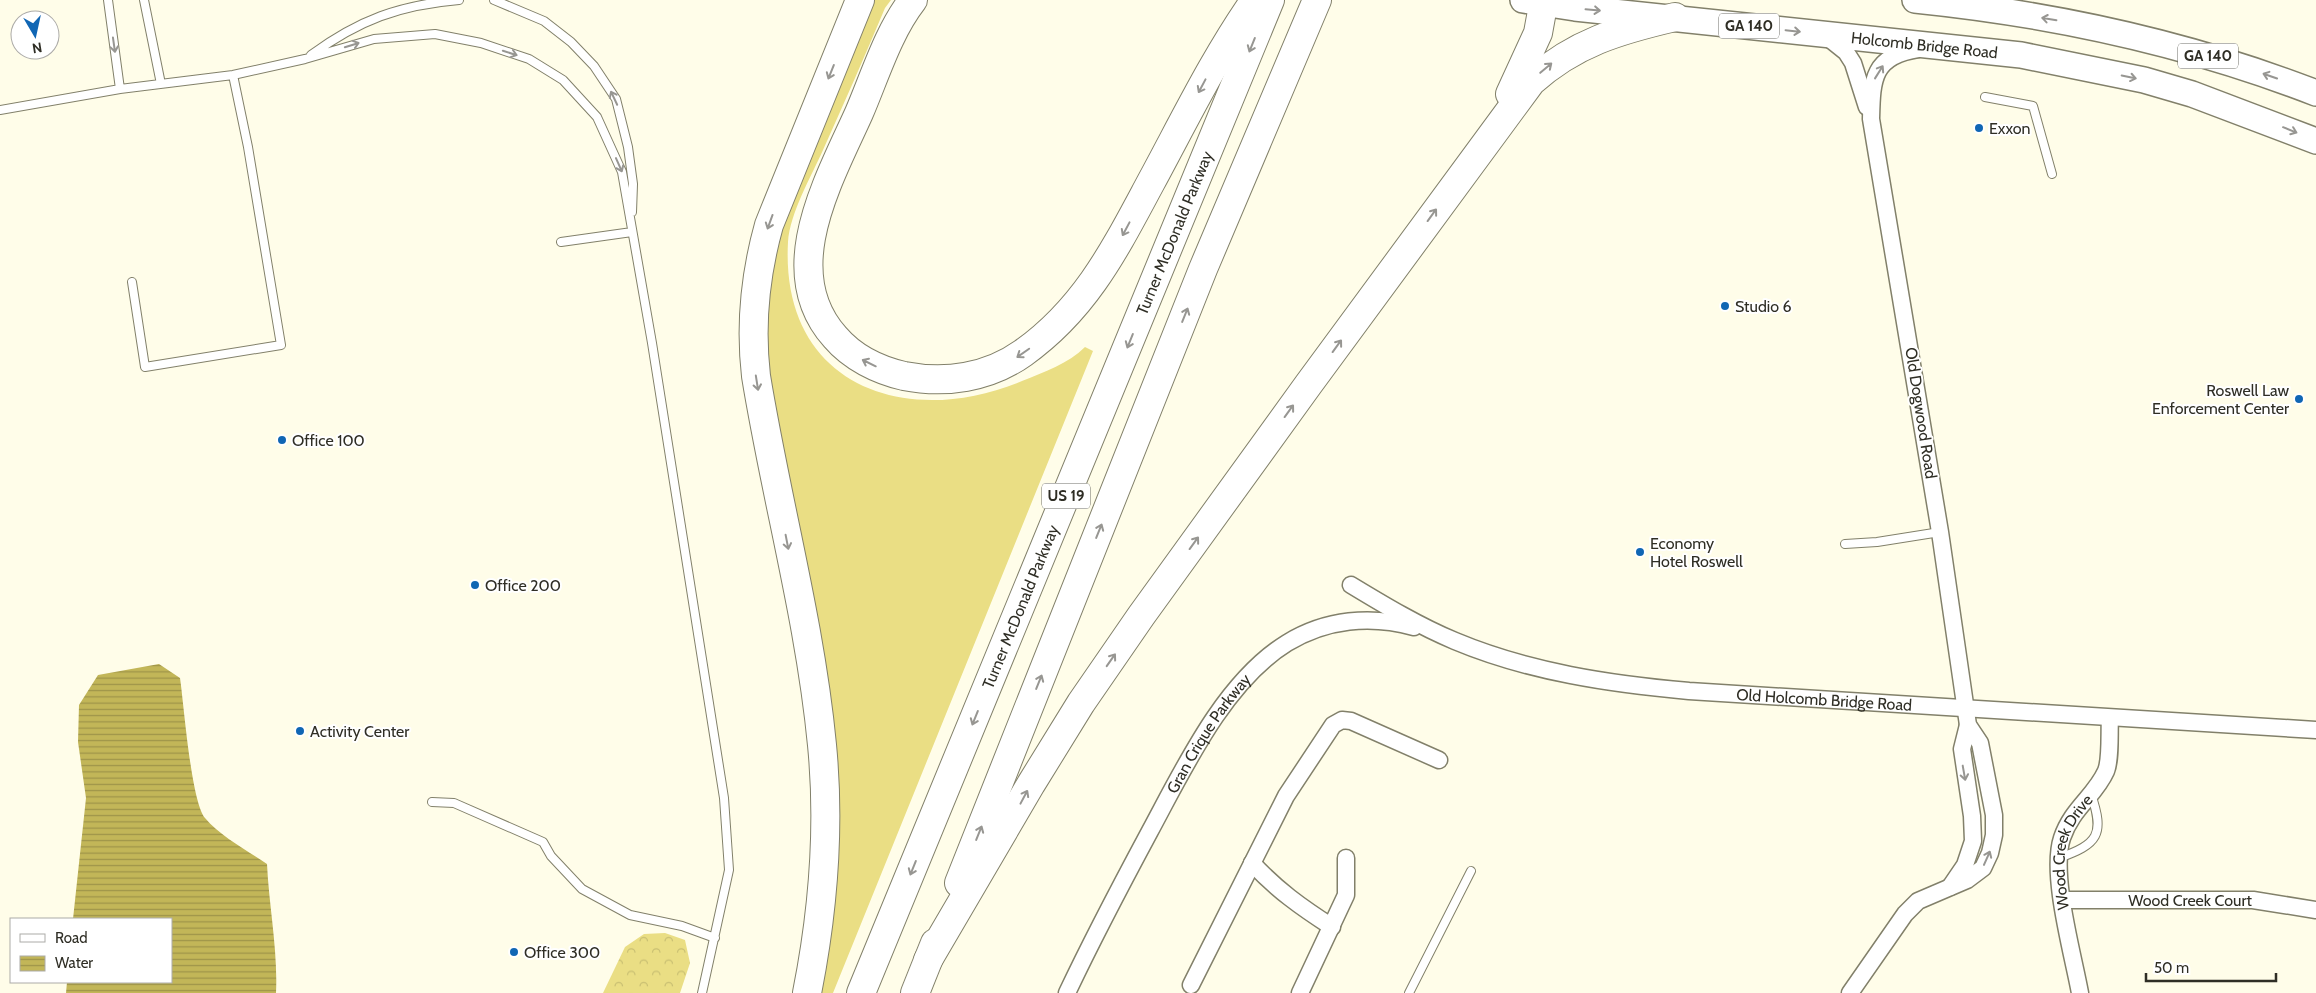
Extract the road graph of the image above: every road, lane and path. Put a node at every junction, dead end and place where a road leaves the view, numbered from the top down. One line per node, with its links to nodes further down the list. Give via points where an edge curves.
1 (108, 0): 20 (lane, one-way to 20)
2 (144, 0): 19 (lane)
3 (459, 0): 17 (lane, via 428,3 379,15 338,36)
4 (494, 0): 28 (lane, one-way to 4, via 633,184 616,99 594,66 571,42 544,22)
5 (854, 0): 14 (highway)
6 (860, 0): 14 (highway)
7 (913, 0): 8 (highway, one-way to 7, via 1214,64 1111,256 1071,312 1033,346 1007,363 982,374 941,379 913,378 886,371 850,352 823,322 813,299 808,275 811,234 828,186 886,50)
8 (1255, 0)
9 (1270, 0): 54 (highway, Turner McDonald Parkway / US 19, one-way to 54)
10 (1316, 0): 49 (highway, US 19, one-way to 10, via 1203,269)
11 (1537, 1): 13 (main road, Holcomb Bridge Road / GA 140, one-way to 13); 25 (highway, via 1538,33)
12 (1927, 1): 21 (main road, GA 140, one-way to 12, via 2227,61 2163,42 2085,24)
13 (1674, 18): 15 (main road, Holcomb Bridge Road / GA 140, one-way to 15); 25 (highway, one-way to 13, via 1531,82 1550,64 1596,39)
14 (850, 26): 53 (highway, one-way to 53, via 769,224 761,253 753,313 752,343 757,384 811,664 822,745 824,862 817,940)
15 (1824, 34): 16 (main road, Holcomb Bridge Road / GA 140); 24 (street, Old Dogwood Road, via 1846,52 1853,63)
16 (1931, 47): 24 (street, Old Dogwood Road, one-way to 16, via 1872,89 1879,69 1893,57); 26 (main road, Holcomb Bridge Road / GA 140, one-way to 26, via 2021,55 2144,80 2205,98)
17 (305, 59): 18 (lane); 28 (lane, one-way to 28, via 374,39 434,34 481,43 529,59 563,80 597,117 622,172)
18 (233, 75): 19 (lane); 30 (lane, via 281,346 145,367)
19 (161, 84): 20 (lane)
20 (120, 90): 23 (lane)
21 (2316, 94)
22 (1985, 97): 27 (lane, via 2033,106)
23 (0, 110)
24 (1871, 119): 31 (street, Old Dogwood Road)
25 (1492, 132): 49 (highway, one-way to 25, via 1081,703)
26 (2316, 141)
27 (2052, 174)
28 (632, 232): 29 (lane); 48 (lane, via 724,798 729,870)
29 (561, 242)
30 (132, 282)
31 (1940, 532): 32 (lane); 35 (street, Old Dogwood Road)
32 (1845, 544)
33 (1351, 585): 34 (street, Old Holcomb Bridge Road)
34 (1454, 641): 35 (street, Old Holcomb Bridge Road, via 1541,668 1649,687); 56 (street, Gran Crique Parkway, via 1391,622 1349,621 1311,630 1266,659 1226,703 1191,758 1114,896)
35 (1966, 709): 36 (street, Old Holcomb Bridge Road); 58 (street, Old Dogwood Road, via 1968,726 1980,743 1994,815 1990,853 1983,868 1967,880 1918,902 1905,914)
36 (2110, 718): 37 (street, Old Holcomb Bridge Road); 39 (street, Wood Creek Drive, via 2107,769)
37 (2316, 730)
38 (1439, 760): 43 (street, via 1351,721 1337,721 1291,787)
39 (2090, 792): 42 (street, Wood Creek Drive, via 2072,814 2061,839); 42 (lane, via 2099,822 2095,839)
40 (432, 802): 48 (lane, via 454,803 543,842 551,856 582,890 630,915 682,926)
41 (1346, 858): 47 (street, via 1346,895)
42 (2059, 858): 45 (street, Wood Creek Drive)
43 (1252, 863): 47 (street, via 1291,901); 50 (street)
44 (1471, 871): 57 (lane)
45 (2062, 900): 46 (street, Wood Creek Court, via 2253,900); 59 (street, Wood Creek Drive)
46 (2316, 910)
47 (1332, 927): 51 (street)
48 (715, 938): 52 (lane)
49 (928, 960): 55 (highway, US 19)
50 (1191, 985)
51 (1303, 992)
52 (702, 993)
53 (807, 993)
54 (861, 993)
55 (915, 993)
56 (1067, 993)
57 (1409, 993)
58 (1850, 993)
59 (2080, 993)

